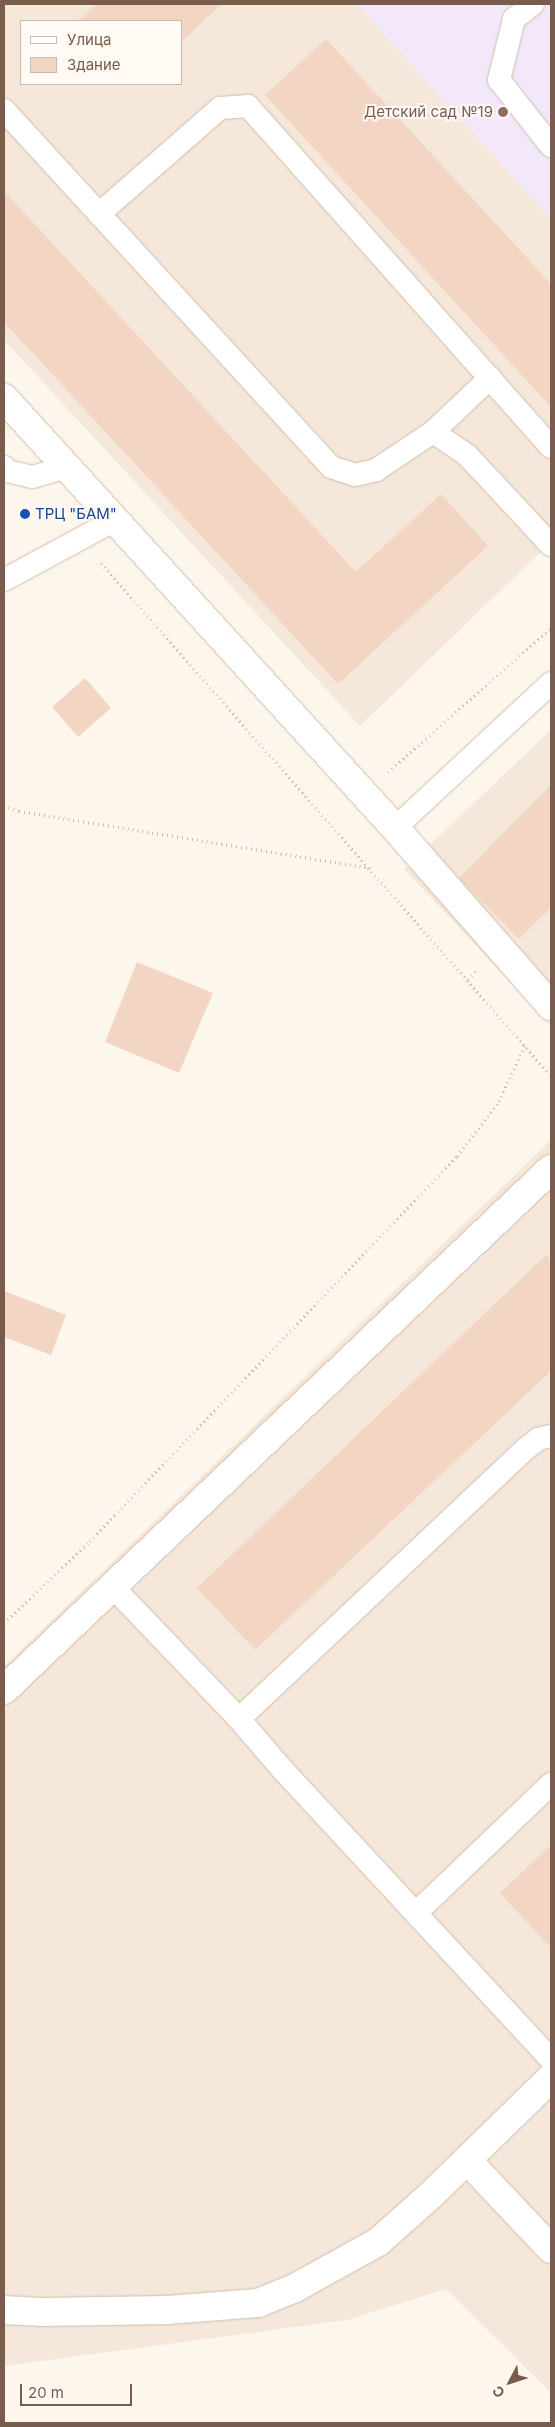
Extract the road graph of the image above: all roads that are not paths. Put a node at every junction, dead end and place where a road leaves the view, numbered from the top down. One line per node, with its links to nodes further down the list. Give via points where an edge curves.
1 (532, 4): 3 (lane, via 514,19 499,80)
2 (4, 110): 4 (lane)
3 (551, 146)
4 (99, 214): 5 (lane, via 220,108 248,106); 7 (lane, via 331,466 354,475 376,470)
5 (490, 378): 7 (lane); 8 (lane)
6 (4, 398): 10 (street)
7 (433, 432): 12 (lane, via 467,455)
8 (551, 448)
9 (4, 466): 10 (lane, via 8,471 32,477)
10 (67, 467): 11 (street)
11 (115, 520): 13 (lane); 15 (street)
12 (551, 545)
13 (4, 580)
14 (551, 683): 15 (lane)
15 (395, 828): 16 (street)
16 (548, 996)
17 (548, 1177): 19 (street)
18 (551, 1436): 21 (lane, via 538,1439 527,1448)
19 (113, 1587): 20 (street); 21 (lane)
20 (4, 1690)
21 (239, 1719): 23 (lane)
22 (551, 1784): 23 (lane)
23 (416, 1913): 24 (lane)
24 (551, 2060)
25 (551, 2078): 26 (street)
26 (467, 2160): 27 (street); 28 (street, via 378,2242 295,2288 258,2303 168,2310)
27 (551, 2249)
28 (4, 2310)

